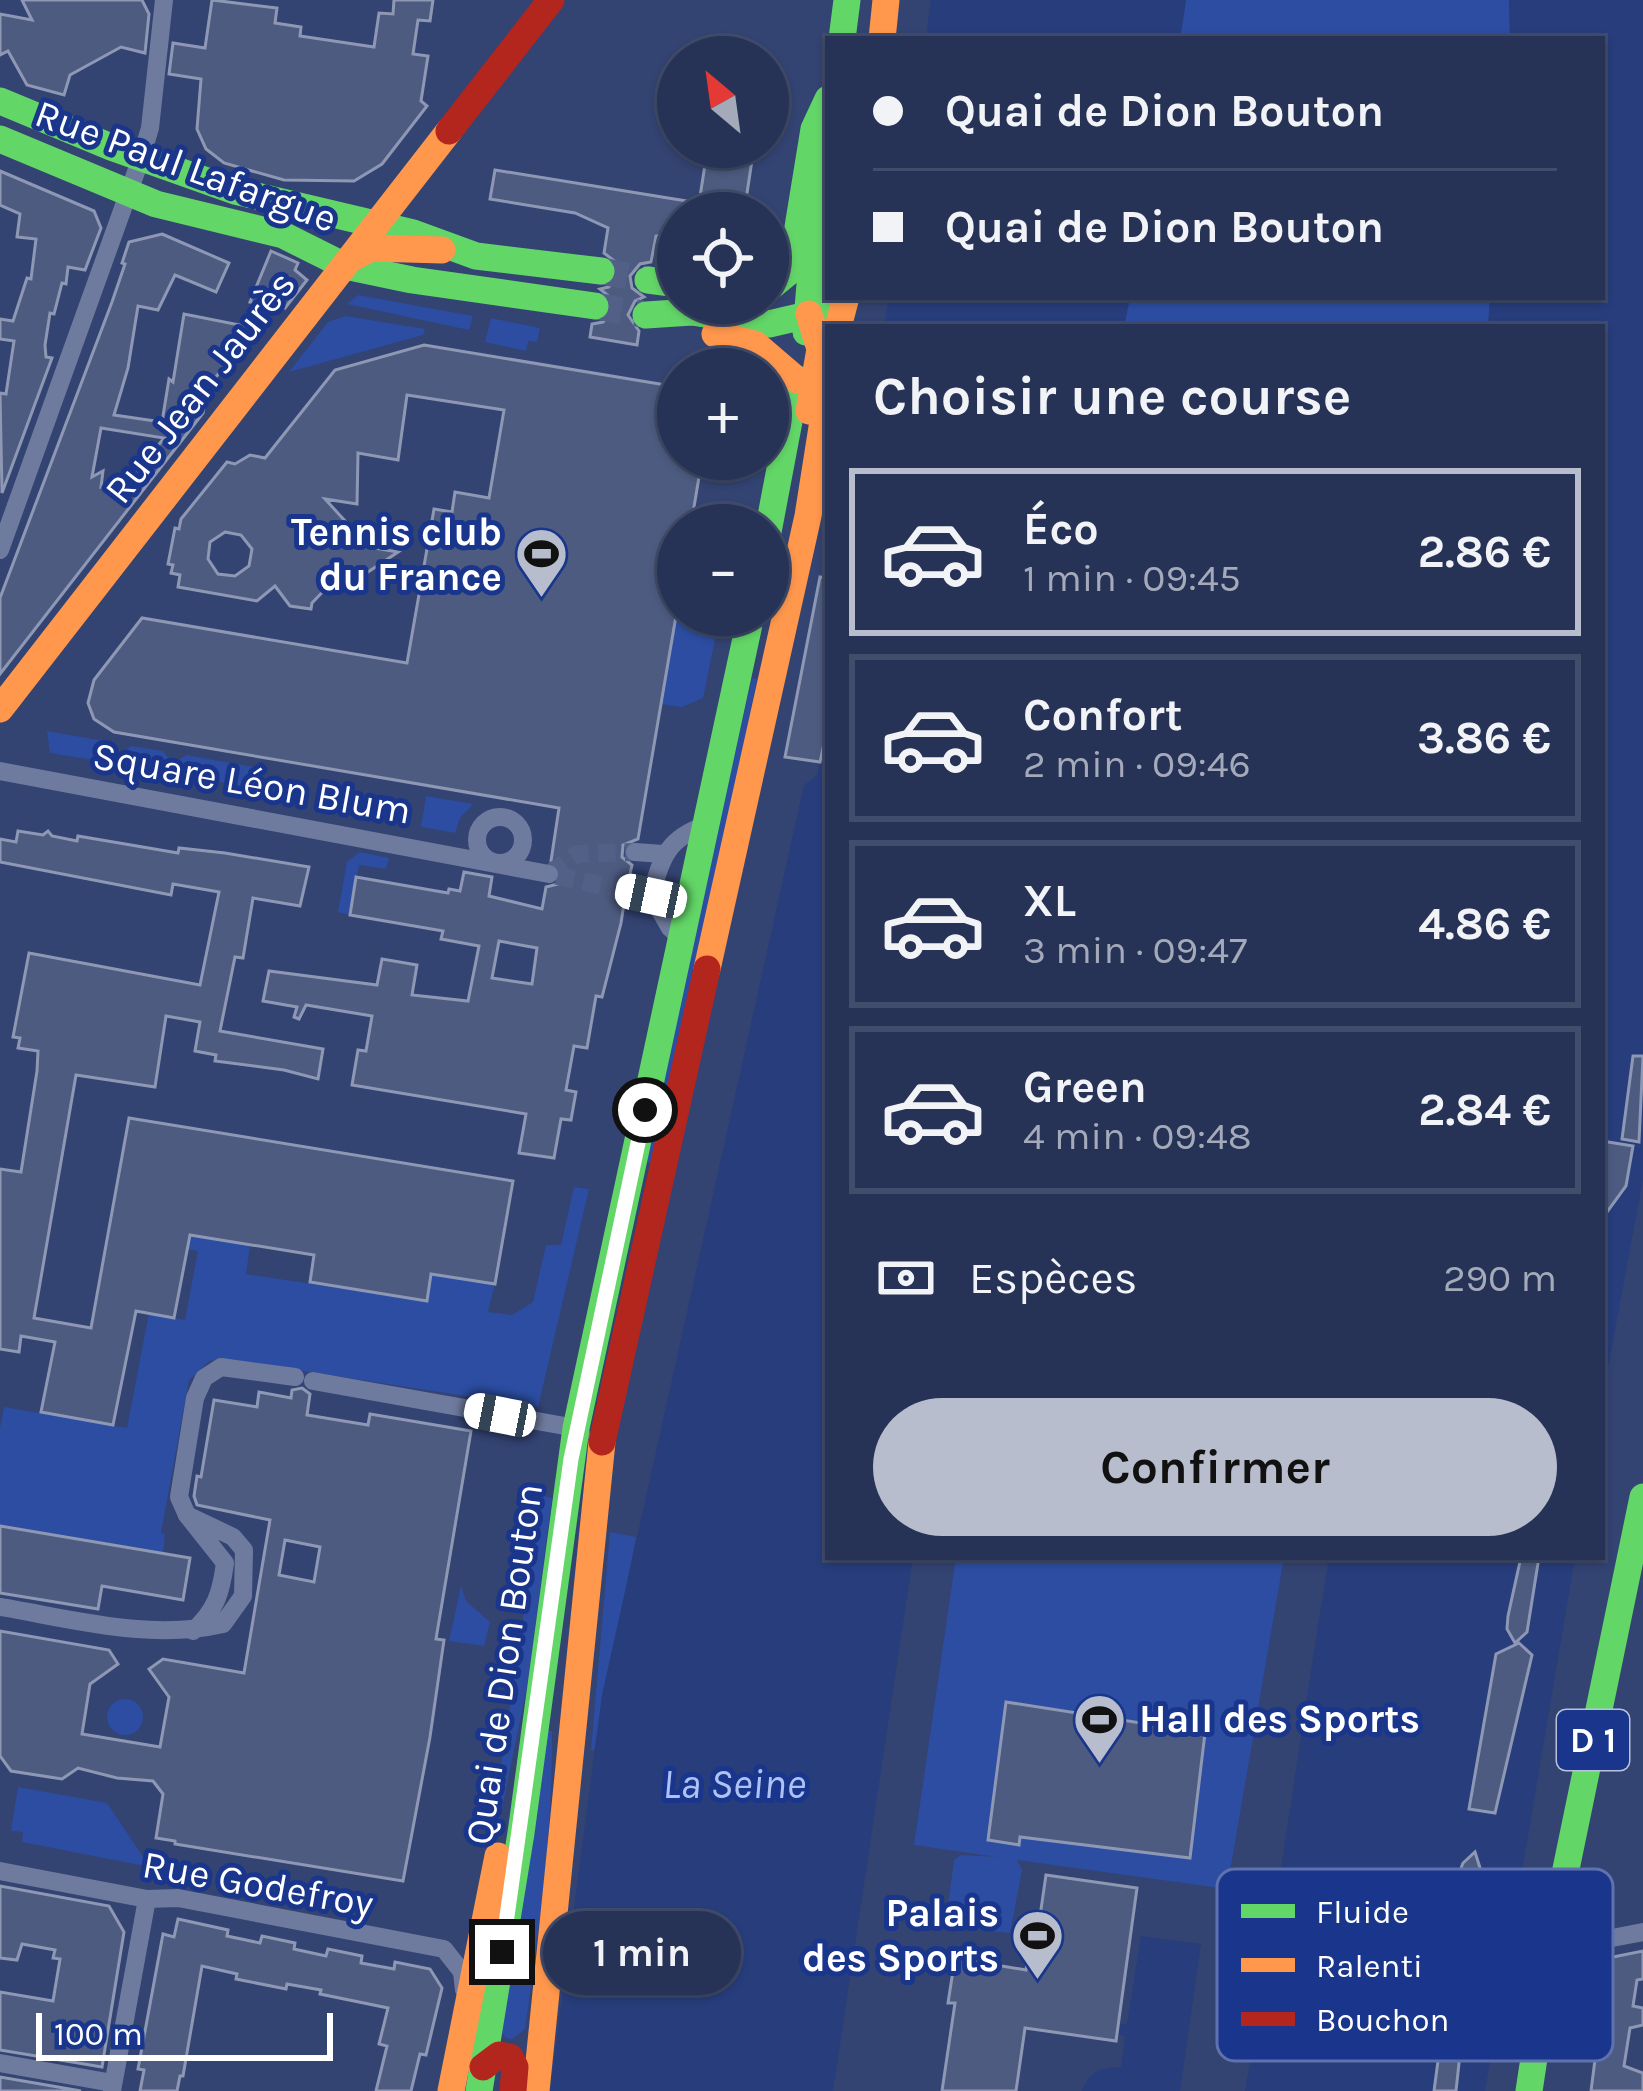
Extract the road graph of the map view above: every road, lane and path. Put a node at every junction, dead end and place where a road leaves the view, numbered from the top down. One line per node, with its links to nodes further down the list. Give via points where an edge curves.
1 (164, 0): 10 (street)
2 (551, 0): 14 (main road, Rue Jean Jaurès)
3 (847, 0): 5 (main road)
4 (886, 0): 6 (main road)
5 (842, 36)
6 (882, 36)
7 (0, 101): 10 (main road, Rue Paul Lafargue)
8 (825, 105): 19 (main road)
9 (0, 140): 12 (main road, Rue Paul Lafargue)
10 (141, 158): 12 (street); 14 (main road, Rue Paul Lafargue, via 235,191)
11 (825, 177): 26 (main road, Quai de Dion Bouton)
12 (130, 195): 13 (main road, Rue Paul Lafargue); 30 (street)
13 (182, 211): 14 (main road, via 236,209 338,238); 16 (main road, Rue Paul Lafargue, via 283,235)
14 (376, 224): 15 (main road, Rue Paul Lafargue); 16 (main road, Rue Jean Jaurès)
15 (453, 250): 16 (main road, via 371,248); 17 (main road)
16 (345, 266): 22 (main road, Rue Paul Lafargue); 32 (main road, Rue Jean Jaurès)
17 (564, 267): 18 (main road); 22 (main road)
18 (601, 271)
19 (789, 272)
20 (648, 280): 21 (main road)
21 (657, 281)
22 (557, 301): 24 (main road, Rue Paul Lafargue)
23 (789, 303): 26 (main road)
24 (595, 306)
25 (842, 310): 26 (main road)
26 (809, 314): 27 (main road, Quai de Dion Bouton); 27 (main road, via 769,324 692,312 644,315 749,341); 33 (main road, Quai de Dion Bouton, via 822,343 764,650)
27 (797, 380): 29 (main road, Quai de Dion Bouton)
28 (825, 408): 33 (main road, Quai de Dion Bouton)
29 (773, 504)
30 (0, 550)
31 (746, 636): 35 (main road, Quai de Dion Bouton)
32 (0, 709)
33 (761, 721): 43 (main road, Quai de Dion Bouton)
34 (0, 771): 38 (street, Square Léon Blum)
35 (706, 825): 37 (street); 41 (main road, Quai de Dion Bouton)
36 (635, 852): 37 (street)
37 (663, 854): 40 (street)
38 (548, 874)
39 (627, 890): 40 (street)
40 (651, 896): 41 (street)
41 (683, 940): 42 (main road, Quai de Dion Bouton)
42 (576, 1428): 43 (street); 46 (street, via 221,1367 195,1398 179,1496 187,1515 244,1550 243,1596 223,1624 158,1633); 47 (main road, Quai de Dion Bouton)
43 (599, 1456): 54 (main road, Quai de Dion Bouton)
44 (1643, 1498): 45 (main road, D 1)
45 (1638, 1552): 48 (main road, D 1)
46 (0, 1607)
47 (534, 1731): 56 (main road, via 519,1750); 59 (main road, Quai de Dion Bouton)
48 (1567, 1869)
49 (0, 1871): 50 (street, Rue Godefroy)
50 (147, 1899): 55 (street, Rue Godefroy, via 178,1898); 60 (street)
51 (1643, 1932): 53 (street)
52 (460, 1934): 55 (street)
53 (1613, 1938)
54 (550, 1948): 62 (main road, via 537,1971); 63 (main road, Quai de Dion Bouton)
55 (444, 1949): 56 (street, via 462,1972)
56 (466, 2004): 61 (main road)
57 (1533, 2061): 64 (main road, D 1)
58 (0, 2063): 60 (street)
59 (481, 2079): 62 (main road, via 499,2055 510,2057)
60 (113, 2087)
61 (451, 2091)
62 (517, 2091)
63 (536, 2091)
64 (1528, 2091)

